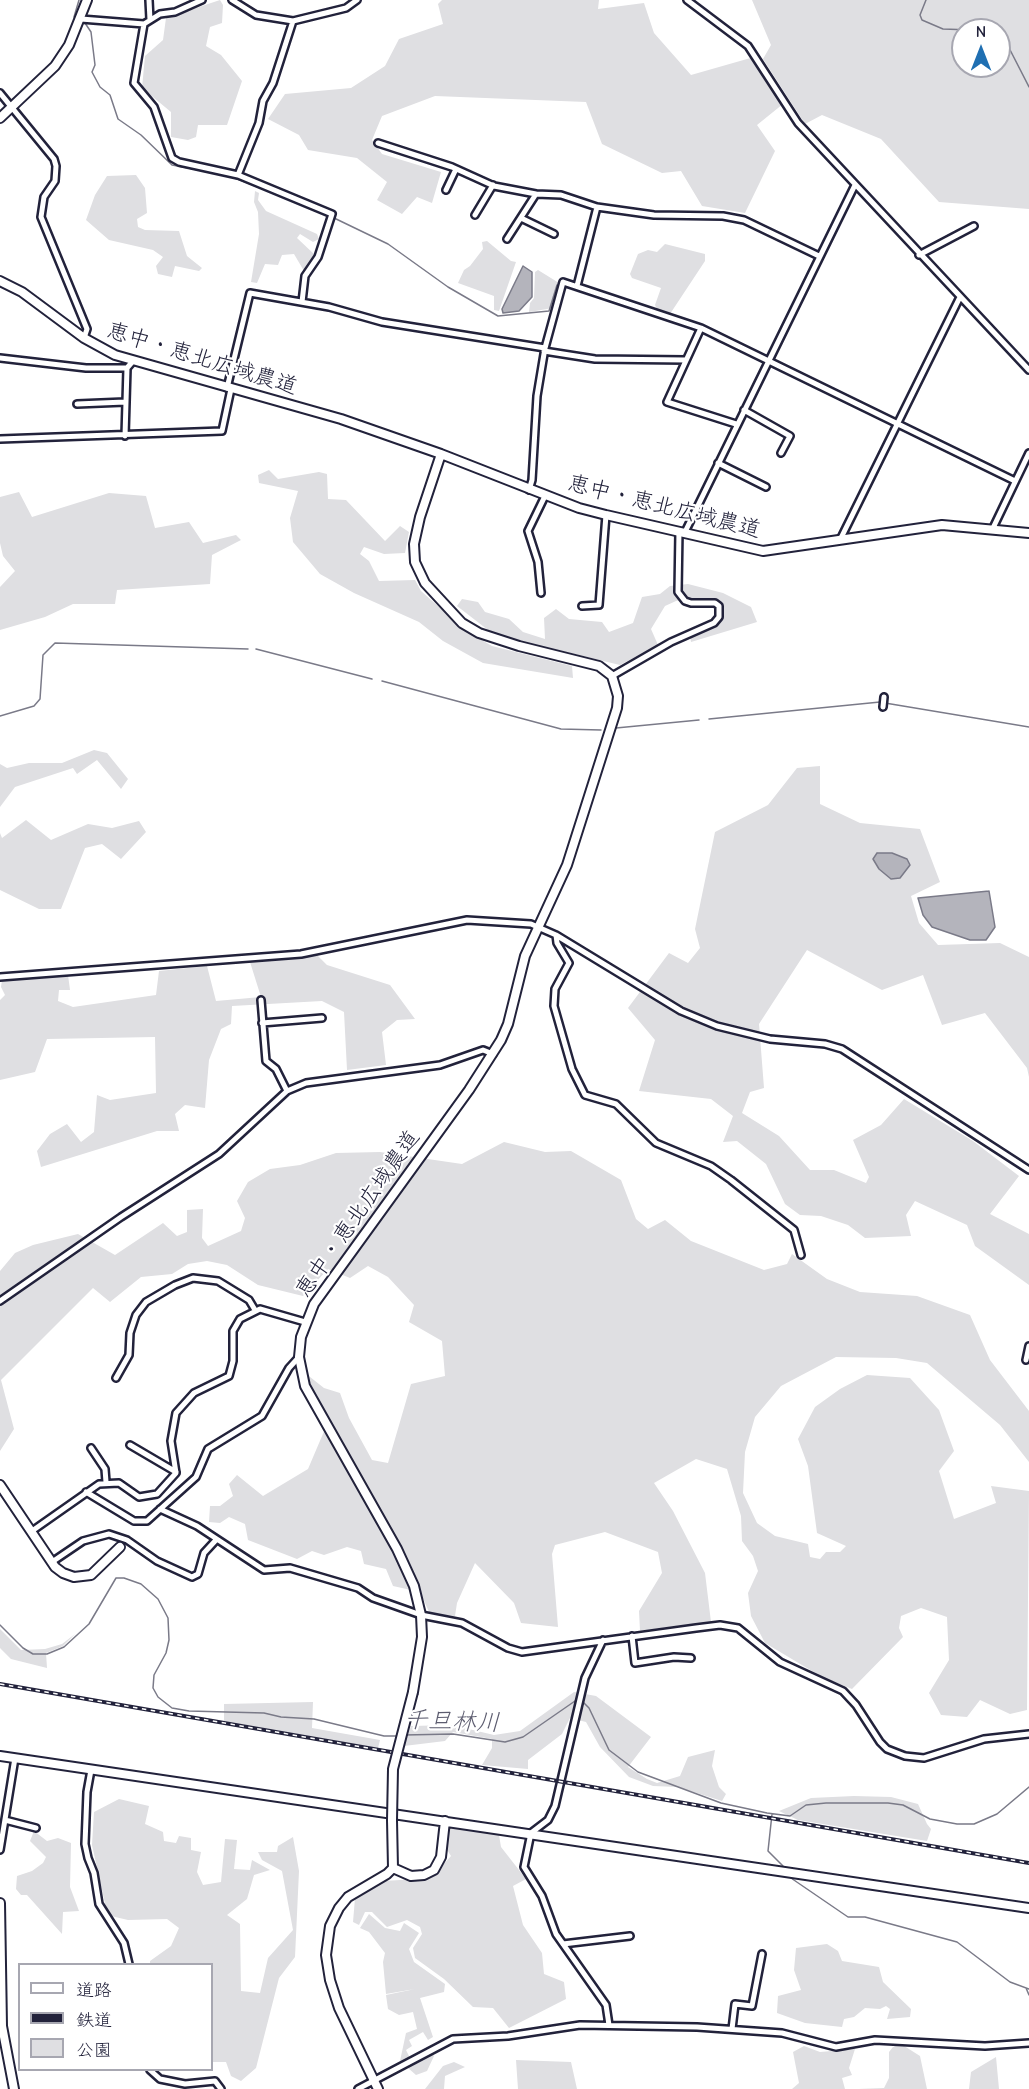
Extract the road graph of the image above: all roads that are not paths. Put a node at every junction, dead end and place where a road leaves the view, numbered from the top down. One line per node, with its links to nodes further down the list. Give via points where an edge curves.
1 (87, 0): 7 (street)
2 (149, 0): 8 (street)
3 (202, 0): 8 (street)
4 (232, 0): 9 (street, via 256,15)
5 (357, 0): 9 (street, via 346,8)
6 (687, 0): 18 (street, via 748,46 798,123)
7 (81, 19): 10 (street); 12 (street, via 55,66)
8 (150, 20): 10 (street)
9 (294, 21): 16 (street)
10 (144, 24): 16 (street, via 134,83 154,107 172,158)
11 (0, 93): 12 (street)
12 (12, 106): 13 (street); 34 (street, via 56,166 58,174 44,197 40,217 87,329)
13 (0, 118)
14 (378, 143): 15 (street)
15 (456, 169): 17 (street); 19 (street)
16 (238, 175): 32 (street, via 332,214 318,257 305,276)
17 (493, 185): 20 (street); 22 (street)
18 (855, 185): 27 (street); 28 (street)
19 (446, 190)
20 (536, 194): 21 (street, via 561,195); 23 (street)
21 (597, 207): 28 (street, via 744,220); 30 (street)
22 (475, 215)
23 (521, 218): 25 (street); 26 (street)
24 (974, 226): 27 (street)
25 (554, 234)
26 (507, 239)
27 (919, 255): 31 (street)
28 (819, 256): 39 (street)
29 (0, 281): 34 (street, 恵中・恵北広域農道, via 22,292)
30 (577, 286): 33 (street); 35 (street, via 563,282)
31 (960, 297): 41 (street); 47 (street)
32 (302, 302): 35 (street, via 382,322); 42 (street, via 250,293)
33 (700, 328): 37 (street); 39 (street)
34 (84, 338): 38 (street, 恵中・恵北広域農道)
35 (545, 349): 37 (street, via 595,359); 56 (street)
36 (0, 358): 40 (street)
37 (686, 360): 46 (street, via 667,402)
38 (133, 361): 40 (street); 42 (street, 恵中・恵北広域農道)
39 (769, 362): 45 (street); 47 (street)
40 (127, 369): 43 (street)
41 (1029, 370)
42 (229, 388): 48 (street, via 222,431); 52 (street, 恵中・恵北広域農道, via 341,419)
43 (125, 402): 44 (street); 48 (street)
44 (77, 405)
45 (744, 410): 46 (street); 50 (street, via 790,436)
46 (736, 424): 53 (street)
47 (898, 425): 54 (street); 62 (street)
48 (125, 436): 49 (street)
49 (0, 439)
50 (781, 453)
51 (1029, 453): 54 (street)
52 (441, 454): 56 (street, 恵中・恵北広域農道); 65 (street, via 414,544 415,562 425,583 462,623 478,633 590,662)
53 (718, 463): 55 (street); 60 (street)
54 (1015, 481): 59 (street)
55 (765, 487)
56 (529, 490): 57 (street, 恵中・恵北広域農道)
57 (544, 496): 58 (street, 恵中・恵北広域農道); 63 (street, via 528,531 538,562)
58 (606, 515): 60 (street, 恵中・恵北広域農道); 64 (street, via 599,605)
59 (993, 528): 61 (street, 恵中・恵北広域農道); 62 (street, 恵中・恵北広域農道, via 942,525)
60 (682, 531): 62 (street, 恵中・恵北広域農道, via 763,551); 65 (street, via 678,592 691,603 716,603 719,617)
61 (1029, 533)
62 (840, 540)
63 (541, 593)
64 (582, 606)
65 (612, 676): 68 (street, 恵中・恵北広域農道, via 617,708 567,865)
66 (884, 698): 67 (street)
67 (883, 707)
68 (540, 927): 69 (street); 70 (street, via 467,920 301,954); 74 (street, 恵中・恵北広域農道, via 519,973 508,1024)
69 (556, 935): 76 (street, via 671,1006 717,1026 842,1049); 77 (street, via 568,963 555,989 554,1006 572,1069 585,1095 616,1104 656,1143 711,1166 731,1180 794,1230)
70 (0, 977)
71 (261, 1000): 73 (street)
72 (322, 1018): 73 (street)
73 (262, 1023): 75 (street, via 266,1061 276,1069)
74 (493, 1054): 75 (street, via 483,1050 440,1065 306,1083); 80 (street, 恵中・恵北広域農道, via 324,1289)
75 (287, 1090): 78 (street, via 219,1154 121,1216)
76 (1029, 1170)
77 (801, 1255)
78 (0, 1301)
79 (255, 1310): 80 (street); 84 (street, via 249,1300 218,1281 193,1278 175,1285 146,1302 136,1315 129,1355); 87 (street, via 240,1319 233,1331 229,1376 194,1393 176,1413 171,1441)
80 (305, 1323): 82 (street, 恵中・恵北広域農道)
81 (1029, 1346): 83 (street)
82 (299, 1357): 91 (street, via 262,1416 208,1449 196,1477); 96 (street, 恵中・恵北広域農道, via 310,1397 408,1570)
83 (1026, 1360)
84 (116, 1378)
85 (130, 1445): 87 (street)
86 (91, 1448): 88 (street, via 105,1469)
87 (176, 1472): 88 (street, via 163,1490 152,1497 139,1497 118,1483)
88 (106, 1482): 90 (street)
89 (0, 1485): 92 (street)
90 (86, 1492): 91 (street, via 134,1521 147,1521); 92 (street)
91 (160, 1509): 93 (street, via 197,1526)
92 (32, 1531): 95 (street)
93 (216, 1540): 95 (street, via 204,1553 198,1574 192,1577 109,1534 83,1541); 96 (street, via 264,1570 290,1568 358,1588 373,1598)
94 (120, 1546): 95 (street, via 101,1568 86,1576 63,1573)
95 (52, 1562)
96 (421, 1615): 98 (street, via 462,1623 522,1652); 109 (street, 恵中・恵北広域農道, bridge, via 420,1659 393,1769)
97 (632, 1636): 98 (street); 99 (street, via 635,1663); 100 (street, via 720,1625 744,1630 780,1662 843,1691 886,1749 905,1756 924,1758 984,1739)
98 (603, 1640): 107 (street, via 580,1695 555,1806 548,1820)
99 (691, 1658)
100 (1029, 1734)
101 (0, 1756): 102 (street)
102 (15, 1758): 103 (street); 104 (street)
103 (91, 1770): 105 (street); 115 (street, via 87,1792 88,1858 99,1904 124,1943)
104 (5, 1820): 106 (street); 108 (street)
105 (445, 1821): 107 (street); 109 (street, via 444,1847 434,1870 411,1876)
106 (36, 1828)
107 (531, 1833): 111 (street); 113 (street, via 524,1867)
108 (0, 1851)
109 (393, 1868): 120 (street, via 343,1903 332,1919 327,1940 332,1988)
110 (0, 1903): 121 (street, via 2,2026)
111 (1029, 1908)
112 (630, 1936): 113 (street)
113 (563, 1944): 116 (street, via 606,2005)
114 (762, 1954): 117 (street, via 752,2006 735,2004)
115 (129, 1963)
116 (609, 2025): 117 (street); 120 (street, via 459,2037)
117 (732, 2029): 118 (street, via 782,2033 836,2047 875,2040 992,2046)
118 (1029, 2043)
119 (151, 2071): 123 (street, via 167,2081 185,2084 215,2081)
120 (376, 2085): 124 (street)
121 (14, 2088): 122 (street)
122 (4, 2089)
123 (221, 2089)
124 (358, 2089)

